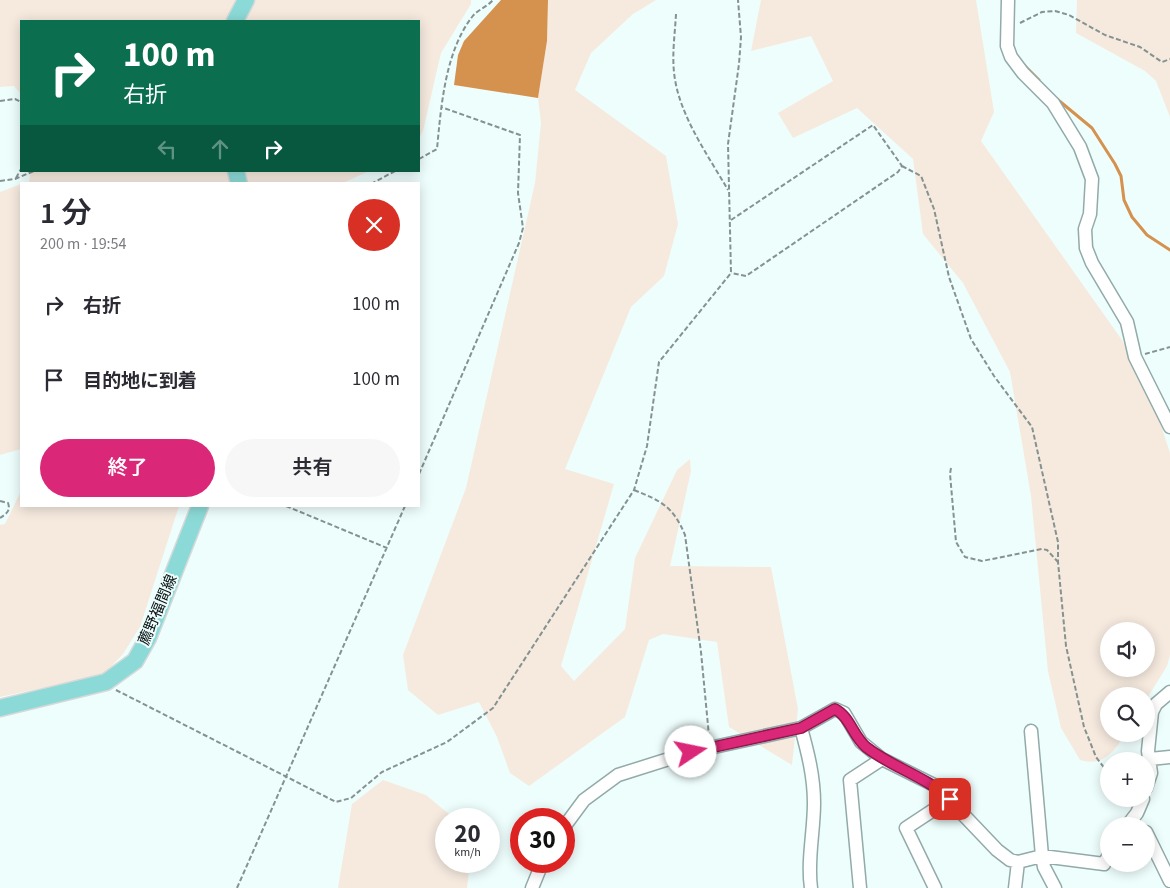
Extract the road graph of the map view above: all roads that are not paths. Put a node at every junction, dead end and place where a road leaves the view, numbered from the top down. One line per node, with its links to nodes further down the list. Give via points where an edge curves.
1 (246, 0): 3 (main road)
2 (1008, 0): 4 (street, via 1007,46 1011,57 1053,103 1088,164 1092,192 1085,229 1086,248 1127,322 1135,357)
3 (236, 20)
4 (1170, 426)
5 (200, 507): 7 (main road, 薦野福間線, via 135,661 106,682)
6 (1170, 692): 10 (street, via 1152,712)
7 (0, 708)
8 (801, 728): 13 (street, via 835,709 844,713 861,742); 16 (street, via 711,748 618,774 584,800); 27 (street, via 812,767)
9 (1032, 731): 21 (street)
10 (1148, 752)
11 (1170, 757): 12 (street)
12 (1155, 758)
13 (882, 759): 14 (street, via 924,779); 28 (street, via 850,780)
14 (950, 799): 22 (street, via 997,850); 29 (street, via 906,828)
15 (1140, 807): 17 (street)
16 (575, 812)
17 (1137, 813): 18 (street); 19 (street)
18 (1134, 817)
19 (1139, 817)
20 (1155, 850): 25 (street)
21 (1042, 856): 22 (street); 23 (street); 31 (street)
22 (1018, 862): 30 (street)
23 (1100, 864)
24 (538, 873): 26 (street)
25 (1170, 881)
26 (532, 888)
27 (811, 888)
28 (860, 888)
29 (935, 888)
30 (1015, 888)
31 (1054, 888)

